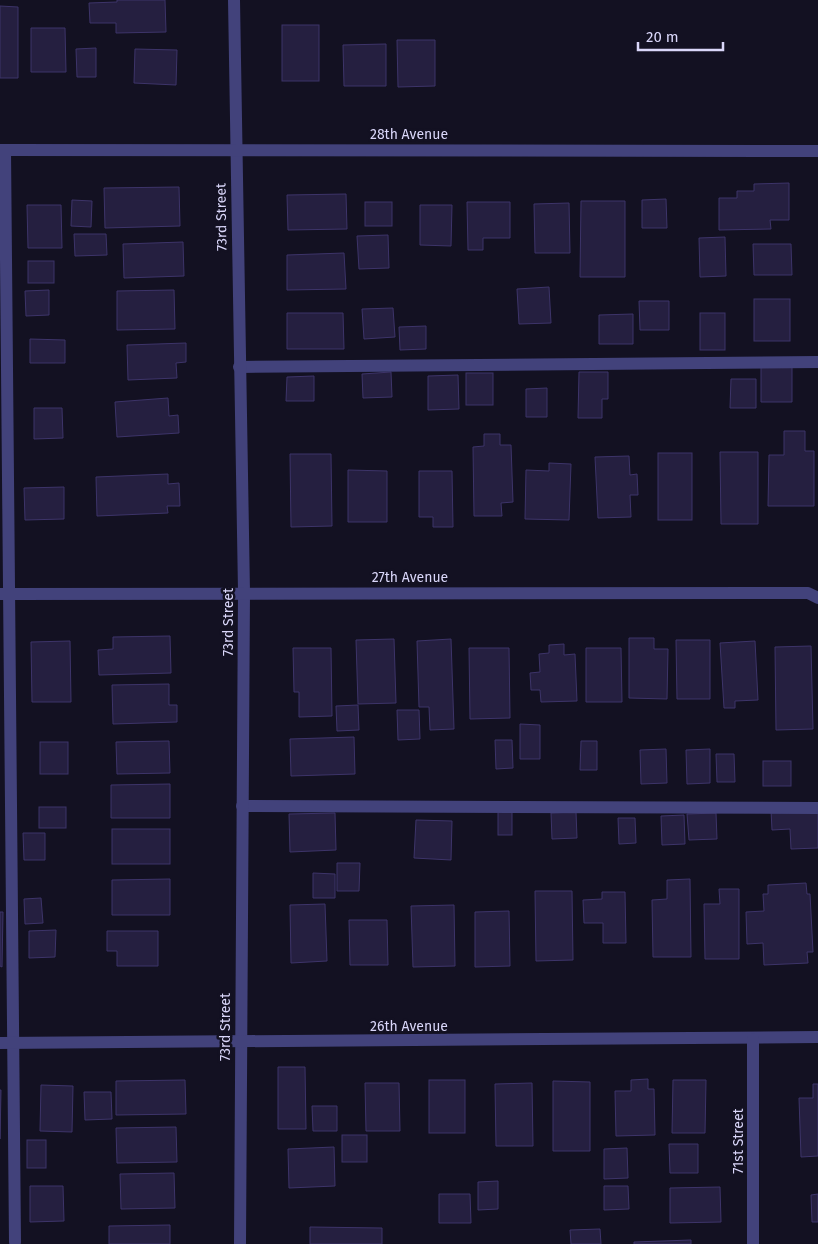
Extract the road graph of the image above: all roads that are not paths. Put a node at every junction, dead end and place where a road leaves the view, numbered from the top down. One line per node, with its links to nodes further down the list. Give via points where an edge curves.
1 (234, 0): 2 (street, 73rd Street)
2 (235, 149): 3 (street, 28th Avenue); 4 (street, 28th Avenue); 6 (street, 73rd Street)
3 (3, 150): 8 (street)
4 (818, 151)
5 (818, 362): 6 (street)
6 (239, 367): 7 (street, 73rd Street)
7 (244, 592): 8 (street, 27th Avenue); 9 (street, 27th Avenue, via 808,592); 10 (street, 73rd Street)
8 (5, 594): 15 (street)
9 (818, 598)
10 (242, 806): 11 (street); 14 (street, 73rd Street)
11 (818, 808)
12 (818, 1037): 13 (street, 26th Avenue)
13 (753, 1039): 14 (street, 26th Avenue); 19 (street, 71st Street)
14 (240, 1042): 15 (street, 26th Avenue); 18 (street, 73rd Street)
15 (15, 1043): 16 (street, 26th Avenue); 17 (street)
16 (0, 1044)
17 (15, 1242)
18 (240, 1244)
19 (753, 1244)

